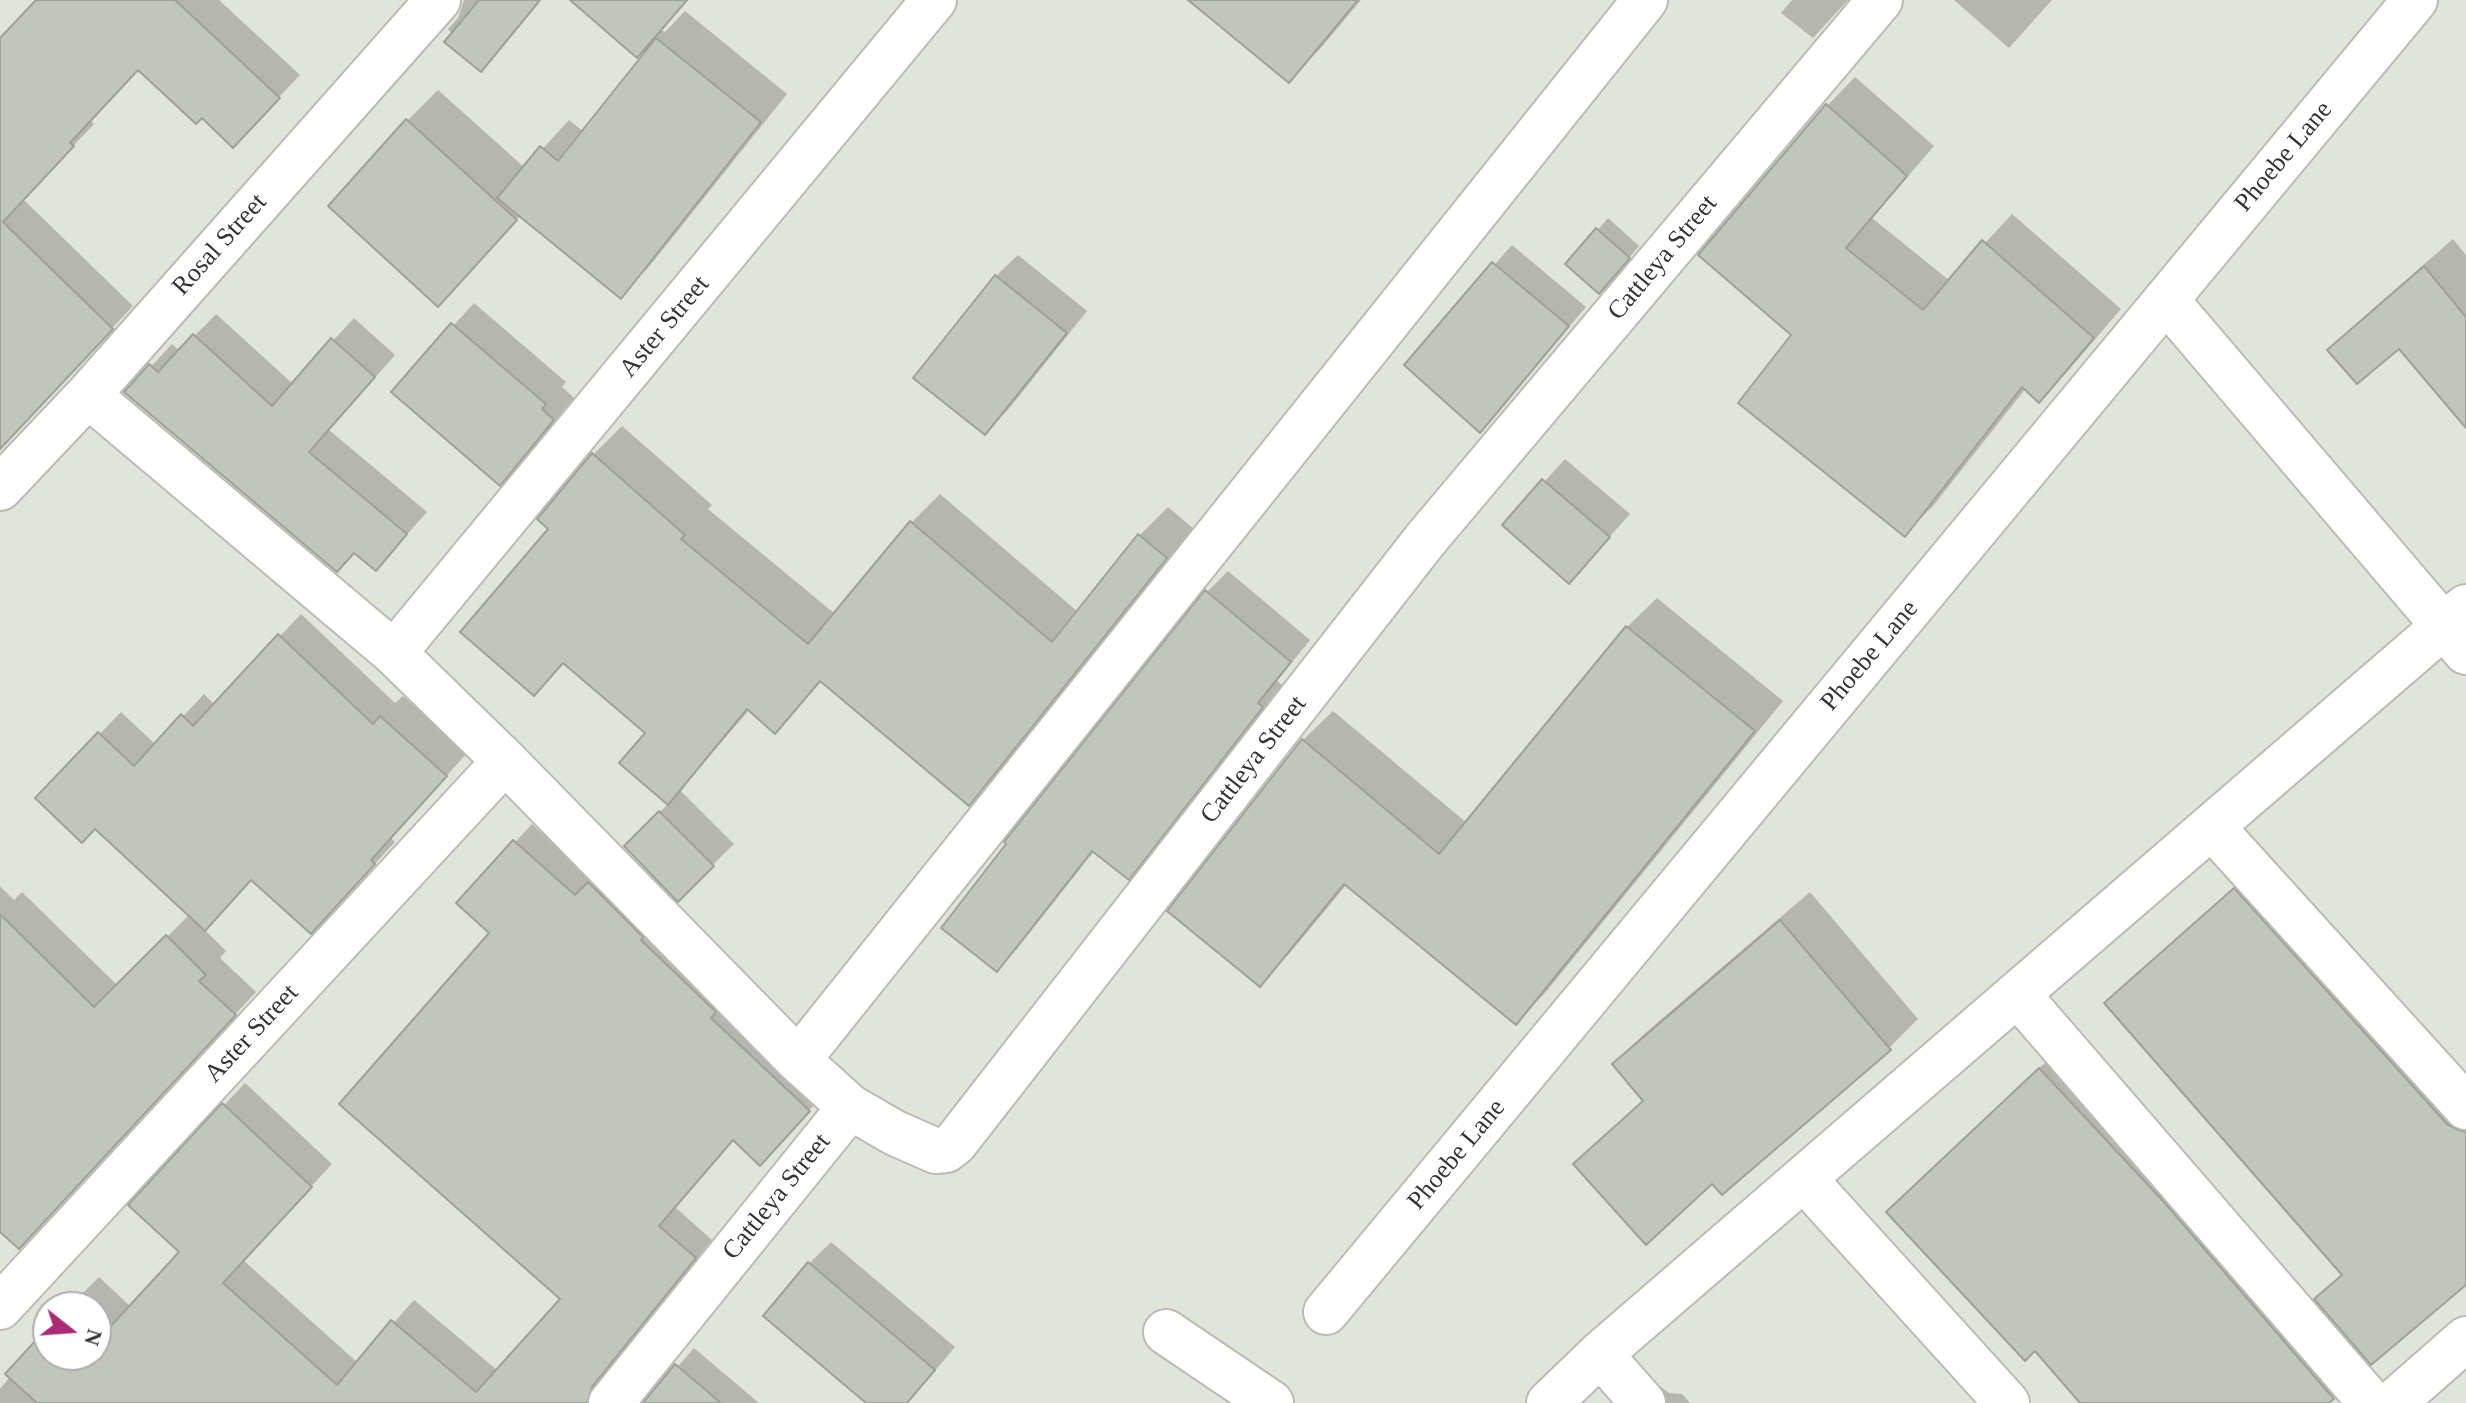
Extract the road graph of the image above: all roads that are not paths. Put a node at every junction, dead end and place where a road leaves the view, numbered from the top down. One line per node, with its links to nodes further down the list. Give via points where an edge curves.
1 (438, 0): 7 (street, Rosal Street)
2 (934, 0): 10 (street, Aster Street)
3 (1645, 0): 14 (street)
4 (1880, 0): 15 (street, Cattleya Street, via 1425,540 955,1143 936,1151)
5 (2415, 0): 6 (street, Phoebe Lane)
6 (2166, 300): 9 (street); 19 (street, Phoebe Lane)
7 (88, 395): 8 (street, Rosal Street); 10 (street)
8 (0, 488)
9 (2459, 629): 12 (street)
10 (394, 653): 11 (street)
11 (505, 761): 14 (street); 18 (street, Aster Street)
12 (2212, 827): 13 (street); 16 (street)
13 (2018, 995): 17 (street); 28 (street)
14 (798, 1060): 15 (street)
15 (850, 1107): 23 (street, Cattleya Street)
16 (2466, 1107)
17 (1805, 1180): 22 (street); 27 (street)
18 (0, 1307)
19 (1326, 1312)
20 (1166, 1332): 24 (street)
21 (2466, 1339): 29 (street)
22 (1600, 1354): 25 (street); 26 (street)
23 (611, 1403)
24 (1271, 1403)
25 (1549, 1403)
26 (1643, 1403)
27 (2007, 1403)
28 (2371, 1403)
29 (2393, 1403)

